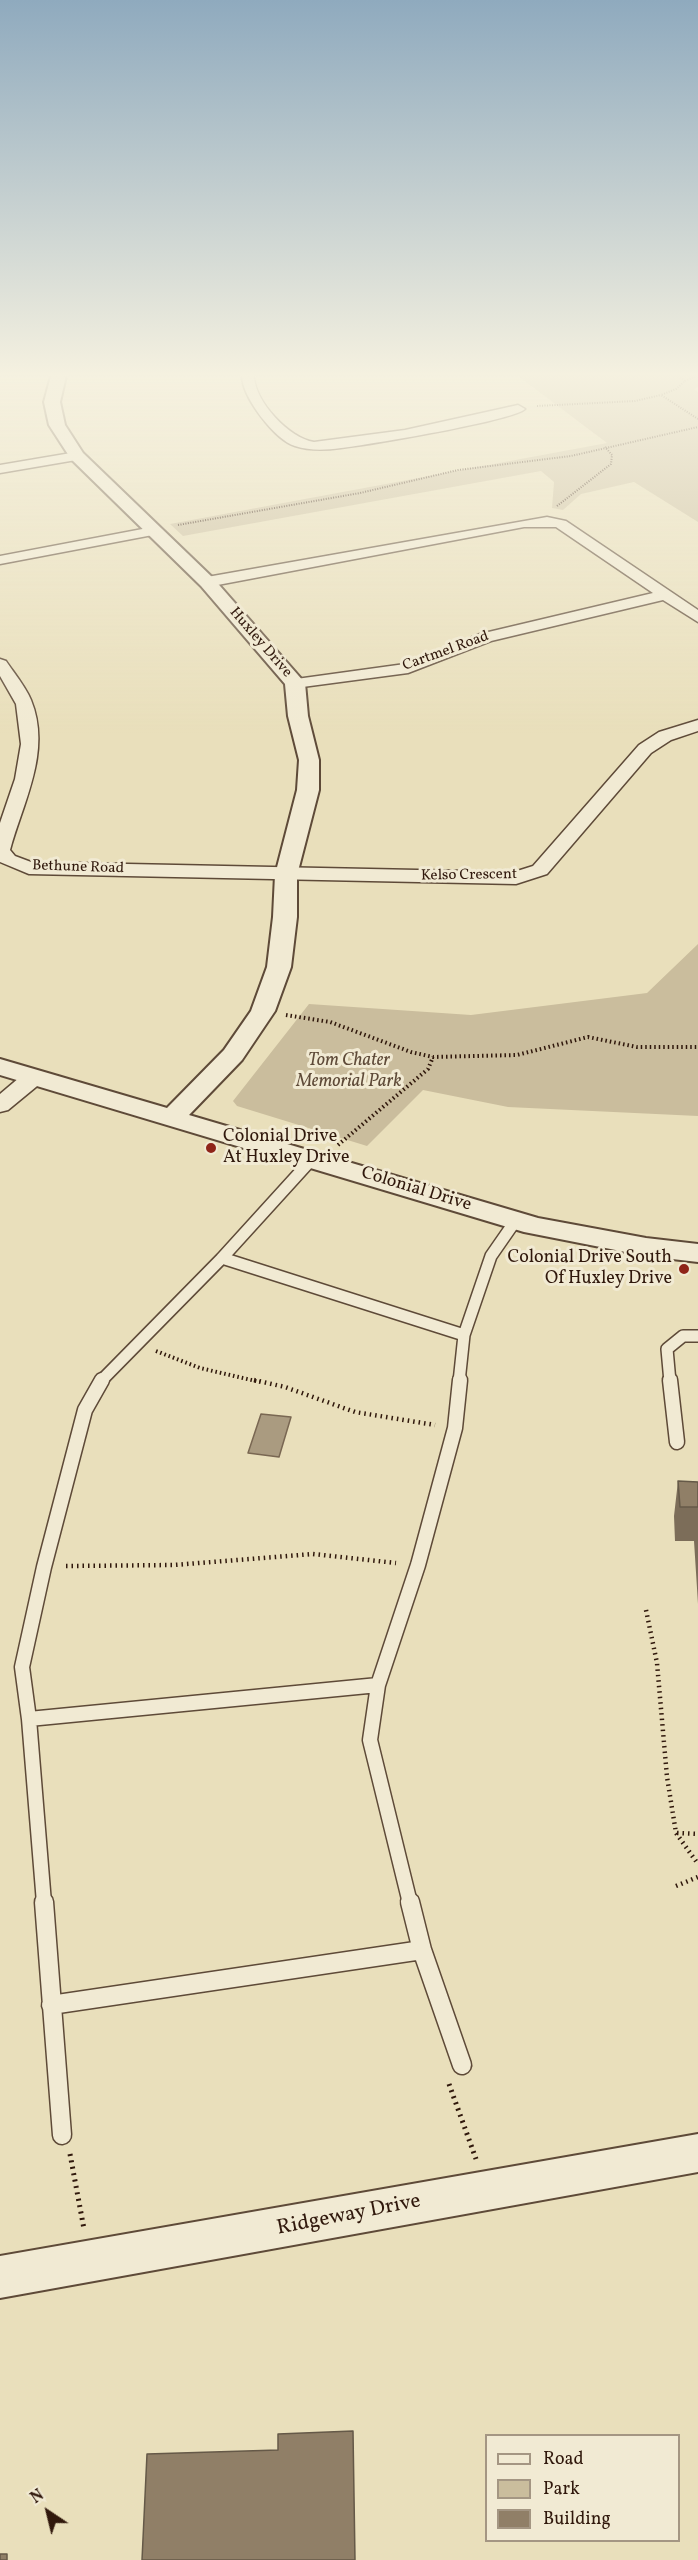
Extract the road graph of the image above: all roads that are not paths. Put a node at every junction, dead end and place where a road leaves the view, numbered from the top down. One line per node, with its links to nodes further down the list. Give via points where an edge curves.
1 (117, 495): 2 (street, Huxley Drive)
2 (153, 531): 3 (street); 4 (street, Huxley Drive)
3 (0, 560)
4 (207, 582): 5 (street, via 524,522 547,521 561,524); 8 (street, Huxley Drive)
5 (665, 595): 6 (street); 8 (street, Cartmel Road, via 486,636 408,668)
6 (698, 617)
7 (0, 664): 10 (street, Bethune Road, via 24,703 30,741 25,784 1,850 8,860 29,868)
8 (295, 683): 10 (street, Huxley Drive, via 309,760 308,790)
9 (698, 725): 10 (street, Kelso Crescent, via 664,736 645,749 540,870 516,878)
10 (286, 875): 14 (street, Huxley Drive, via 279,967 263,1011 233,1055)
11 (0, 1066): 12 (street, Colonial Drive)
12 (34, 1077): 13 (street); 14 (street, Colonial Drive)
13 (0, 1105)
14 (172, 1118): 15 (street, Colonial Drive)
15 (312, 1159): 16 (street, Colonial Drive); 18 (lane)
16 (516, 1220): 17 (street, Colonial Drive, via 580,1236); 19 (lane, via 491,1256)
17 (698, 1252)
18 (222, 1258): 19 (lane); 23 (lane, via 99,1383 85,1410 22,1667)
19 (464, 1335): 22 (lane, via 455,1428 418,1565)
20 (698, 1336): 21 (lane, via 683,1336 667,1349)
21 (677, 1442)
22 (378, 1685): 23 (lane); 24 (lane, via 369,1740)
23 (29, 1719): 25 (lane)
24 (422, 1950): 25 (lane); 26 (lane)
25 (51, 2005): 27 (lane)
26 (462, 2066)
27 (62, 2135)
28 (698, 2153): 29 (street, Ridgeway Drive)
29 (0, 2277)

